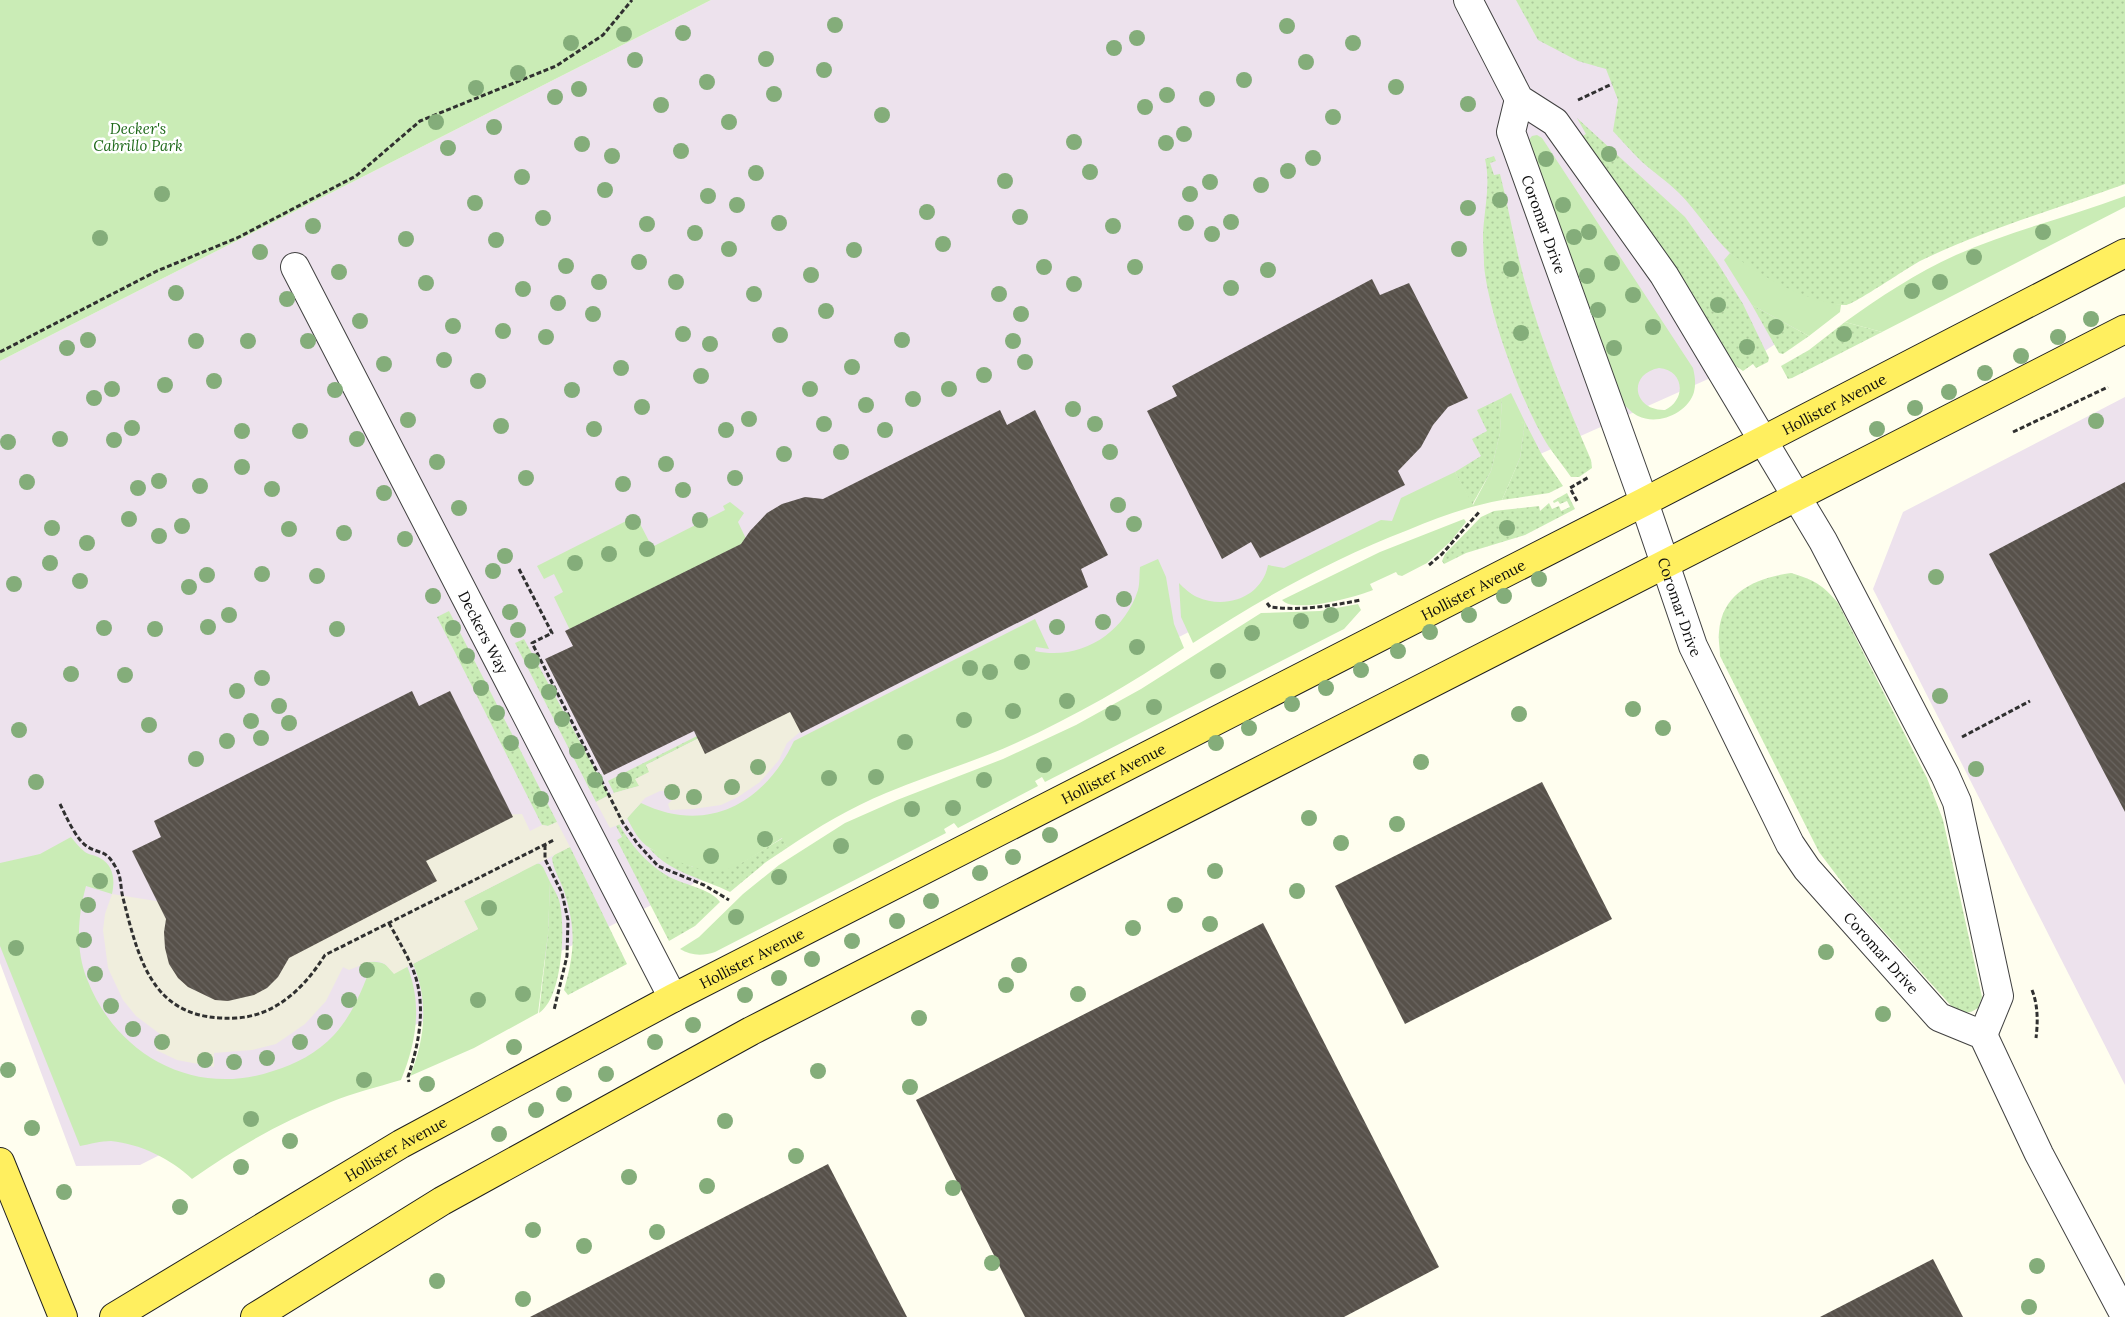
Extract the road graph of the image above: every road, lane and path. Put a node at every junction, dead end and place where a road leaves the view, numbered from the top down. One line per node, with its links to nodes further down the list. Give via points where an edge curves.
1 (632, 0): 9 (path, via 602,35 556,66 420,121 356,176 237,238 158,271)
2 (1468, 0): 4 (street)
3 (1612, 84): 5 (path)
4 (1519, 99): 12 (street, via 1555,122 1664,275); 15 (street, Coromar Drive, via 1511,132)
5 (1572, 102)
6 (2125, 253): 12 (main road, Hollister Avenue)
7 (295, 267): 28 (street, Deckers Way)
8 (2125, 329): 14 (main road)
9 (0, 352)
10 (2108, 387): 11 (path)
11 (2013, 432)
12 (1763, 440): 14 (street); 15 (main road, Hollister Avenue)
13 (1589, 477): 16 (path, via 1570,488)
14 (1797, 496): 19 (main road); 30 (street, via 1849,589 1957,802 1999,996)
15 (1644, 502): 19 (street, Coromar Drive); 28 (main road, Hollister Avenue)
16 (1579, 504)
17 (1480, 511): 18 (path)
18 (1428, 565)
19 (1665, 566): 30 (street, Coromar Drive, via 1693,646 1790,844 1807,869 1939,1018); 36 (main road, via 751,1031 442,1201)
20 (519, 569): 26 (path, via 552,633 532,643 623,823 658,866 704,885)
21 (1361, 600): 22 (path, via 1292,610 1270,607)
22 (1267, 603)
23 (2030, 701): 24 (path)
24 (1955, 740)
25 (60, 804): 27 (path, via 72,828 87,847 106,853 116,867 138,947 160,993 176,1007 196,1015 216,1019 240,1018 267,1010 289,998 306,983 325,955)
26 (729, 900)
27 (389, 923): 29 (path, via 545,844 545,860 562,893 568,920 568,956); 31 (path, via 417,982 420,1002 420,1028)
28 (673, 998): 35 (main road, Hollister Avenue, via 401,1144)
29 (554, 1010)
30 (1983, 1035): 33 (street, via 2039,1154)
31 (409, 1082)
32 (0, 1162): 34 (main road)
33 (2125, 1316)
34 (63, 1317)
35 (114, 1317)
36 (255, 1317)

